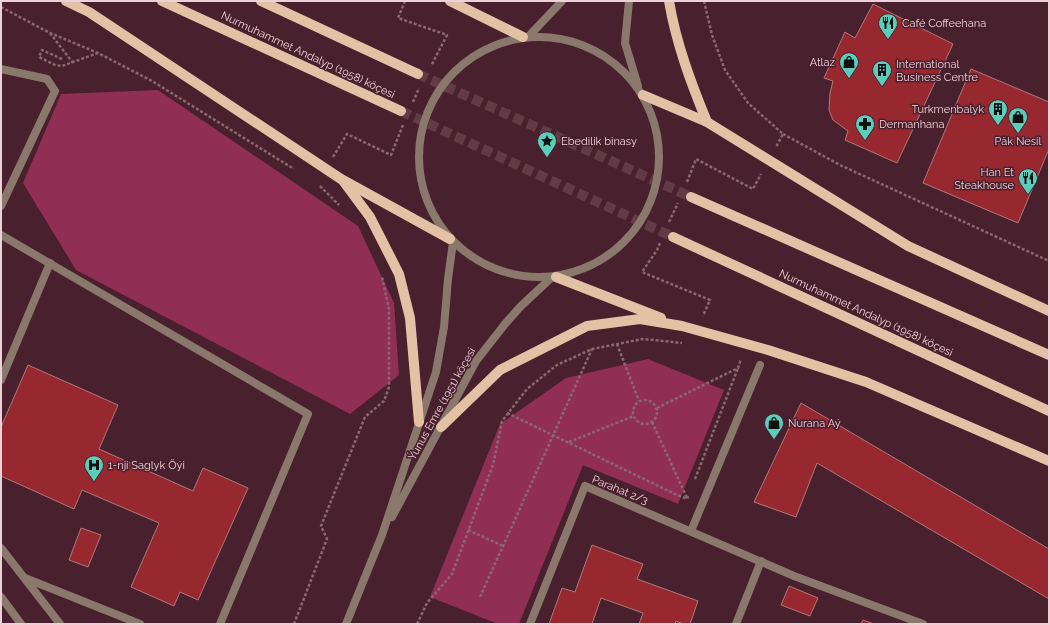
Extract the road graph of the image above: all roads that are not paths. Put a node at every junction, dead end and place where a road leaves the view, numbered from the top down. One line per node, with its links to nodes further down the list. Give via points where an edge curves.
1 (66, 1): 14 (main road, via 89,12)
2 (162, 1): 12 (main road, Nurmuhammet Andalyp (1958) köçesi)
3 (261, 1): 10 (main road)
4 (450, 1): 8 (main road)
5 (562, 1): 8 (street)
6 (629, 1): 11 (street, via 625,43)
7 (669, 1): 13 (main road, via 686,70)
8 (526, 37): 11 (street, via 551,37 579,43 604,55 626,72); 19 (street, via 487,48 456,70 433,99 421,135 419,173 430,209)
9 (1, 69): 16 (street, via 47,79 55,91)
10 (418, 74)
11 (641, 92): 13 (main road); 21 (street, via 657,131 659,171 648,209 626,242 594,265)
12 (401, 111)
13 (707, 122): 22 (main road, via 908,246)
14 (341, 179): 19 (main road); 28 (main road, via 370,217 399,274 410,318)
15 (691, 197): 24 (main road)
16 (1, 206)
17 (1, 235): 20 (street)
18 (673, 237): 27 (main road, Nurmuhammet Andalyp (1958) köçesi)
19 (452, 240): 21 (street, via 482,264 506,274 531,278); 28 (street, Ýunus Emre (1951) köçesi, via 444,327 436,372)
20 (50, 263): 26 (street); 40 (street, via 308,414)
21 (554, 277): 23 (main road); 29 (street, Ýunus Emre (1951) köçesi, via 505,324 476,361)
22 (1049, 311)
23 (682, 326): 29 (main road, via 640,319 587,326 500,370); 30 (main road, via 768,350 866,382)
24 (1049, 355)
25 (760, 365): 31 (street)
26 (1, 380)
27 (1049, 411)
28 (419, 422): 32 (street, Ýunus Emre (1951) köçesi)
29 (441, 427): 32 (street, Ýunus Emre (1951) köçesi)
30 (1049, 461)
31 (691, 531): 34 (street, Parahat 2/3); 42 (street, Parahat 2/3, via 585,486)
32 (382, 535): 41 (street, Ýunus Emre (1951) köçesi)
33 (1, 548): 35 (street)
34 (761, 561): 43 (street); 44 (street, Parahat 2/3, via 794,576)
35 (25, 578): 38 (street); 39 (street)
36 (1, 597): 37 (street)
37 (21, 624)
38 (60, 624)
39 (140, 624)
40 (220, 624)
41 (346, 624)
42 (530, 624)
43 (736, 624)
44 (923, 624)

